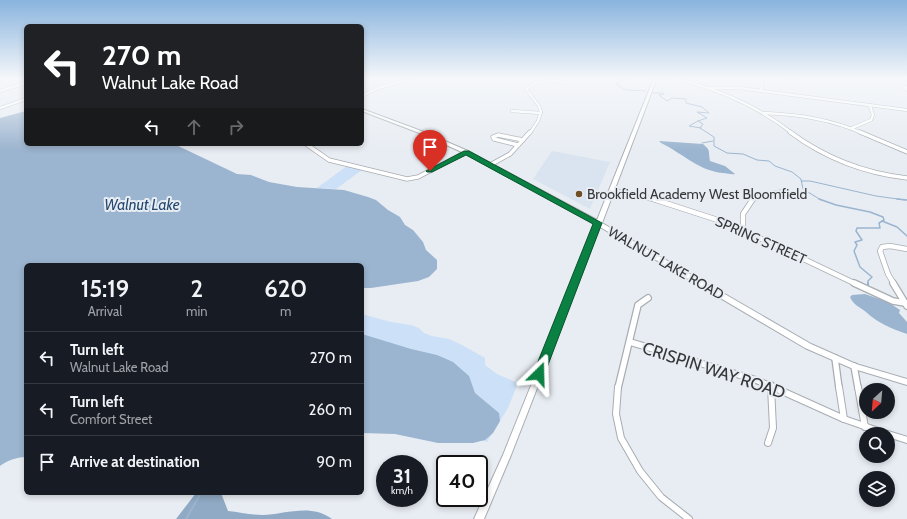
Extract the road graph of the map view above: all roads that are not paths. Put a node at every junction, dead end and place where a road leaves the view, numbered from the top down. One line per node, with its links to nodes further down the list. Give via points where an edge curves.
1 (17, 102): 7 (street)
2 (534, 102): 11 (street)
3 (647, 102): 21 (street)
4 (739, 102): 12 (street)
5 (843, 102): 6 (street)
6 (870, 106): 8 (street); 13 (street, via 873,115 870,120)
7 (0, 108)
8 (907, 110)
9 (364, 111): 17 (street, WALNUT LAKE ROAD)
10 (512, 111): 11 (street)
11 (541, 113): 14 (street)
12 (763, 113): 13 (street, via 811,117); 20 (street, via 835,160)
13 (852, 128): 18 (street)
14 (523, 140): 15 (street); 15 (street, via 498,135 493,137 494,140)
15 (518, 145): 19 (street, via 501,160)
16 (309, 146): 17 (street, via 329,160 407,179 418,177)
17 (466, 152): 19 (street, WALNUT LAKE ROAD)
18 (907, 152)
19 (490, 165): 23 (street, WALNUT LAKE ROAD)
20 (907, 178)
21 (613, 190): 23 (street); 24 (street, SPRING STREET, via 654,198)
22 (782, 192): 24 (street, via 761,194 753,198 744,214)
23 (598, 223): 29 (street, WALNUT LAKE ROAD, via 784,332); 38 (street, via 507,455)
24 (743, 230): 27 (street, SPRING STREET)
25 (907, 250): 27 (street, via 890,246 882,247 880,251 888,274)
26 (648, 298): 28 (street, via 638,305)
27 (906, 305)
28 (630, 342): 32 (street, CRISPIN WAY ROAD); 39 (street, via 617,392 616,414 621,438 640,471 661,497)
29 (835, 358): 30 (street, WALNUT LAKE ROAD); 33 (street)
30 (854, 366): 31 (street, WALNUT LAKE ROAD); 34 (street)
31 (907, 382)
32 (771, 385): 33 (street, CRISPIN WAY ROAD); 37 (street, via 773,428)
33 (844, 419): 34 (street, CRISPIN WAY ROAD)
34 (865, 427)
35 (895, 436): 36 (street, CRISPIN WAY ROAD)
36 (907, 440)
37 (768, 443)
38 (479, 519)
39 (689, 519)

